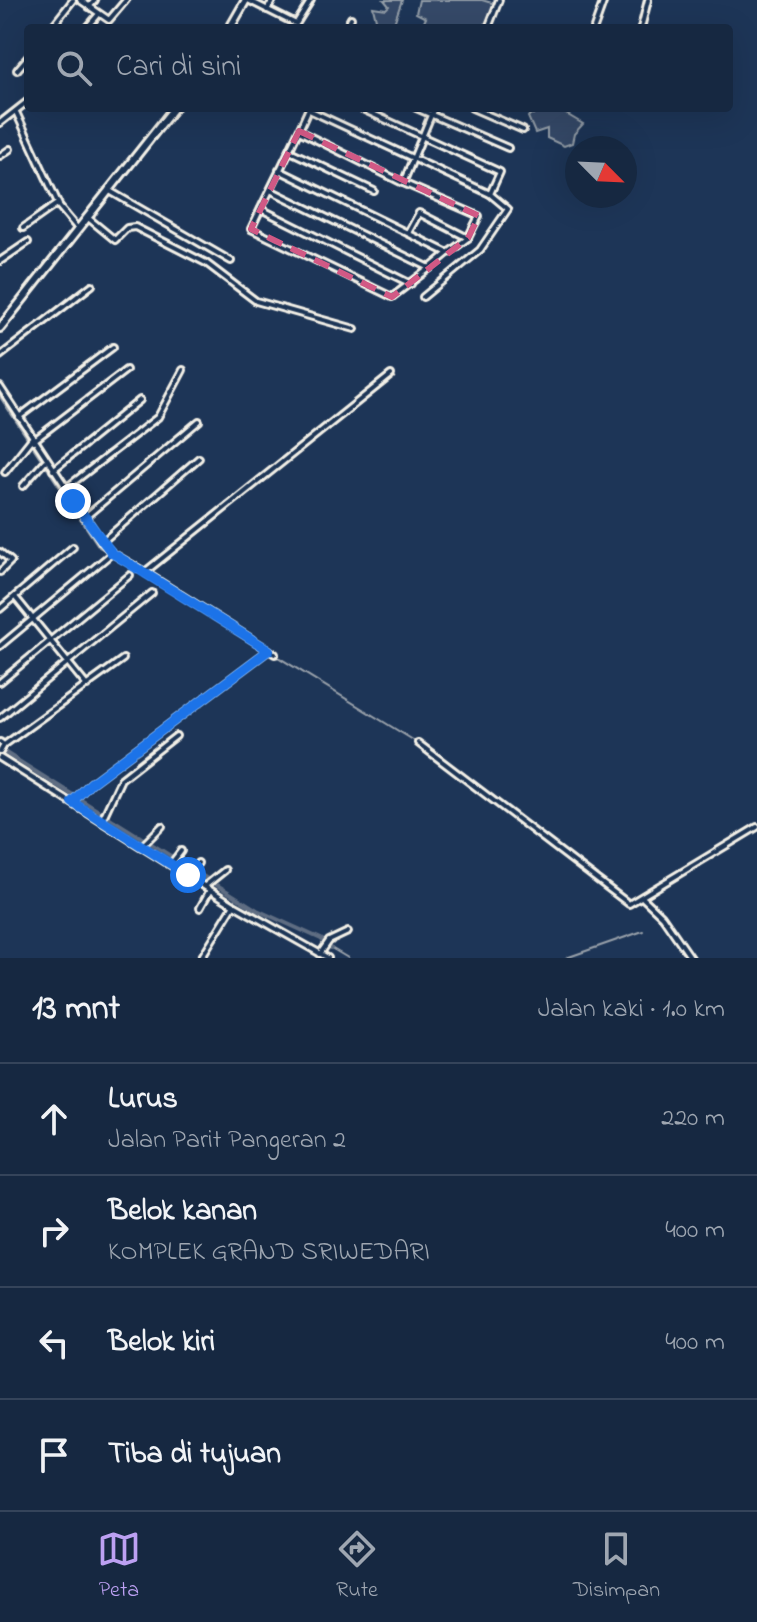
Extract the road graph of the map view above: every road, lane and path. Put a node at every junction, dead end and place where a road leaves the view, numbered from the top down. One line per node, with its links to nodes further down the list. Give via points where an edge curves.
1 (73, 0): 15 (street)
2 (80, 0): 11 (street)
3 (95, 0): 11 (street)
4 (126, 0): 13 (street, via 111,19)
5 (247, 0): 12 (street); 17 (street)
6 (273, 0): 12 (street)
7 (311, 0): 12 (street, via 296,24)
8 (499, 0): 19 (street)
9 (604, 0): 20 (street)
10 (648, 0): 21 (street)
11 (89, 7): 13 (street)
12 (267, 10)
13 (98, 15): 16 (street)
14 (351, 18): 18 (street)
15 (54, 24)
16 (90, 24)
17 (232, 24)
18 (348, 24)
19 (490, 24)
20 (595, 24)
21 (642, 24)
22 (24, 62): 23 (street)
23 (17, 70)
24 (24, 105): 25 (street)
25 (16, 112): 34 (street); 49 (street)
26 (171, 112): 45 (street)
27 (308, 112): 36 (street)
28 (315, 112): 42 (street)
29 (368, 112): 37 (street)
30 (425, 112): 33 (street)
31 (432, 112): 33 (street)
32 (481, 112): 35 (street)
33 (431, 115): 37 (street); 38 (street)
34 (0, 123)
35 (523, 130)
36 (299, 131): 40 (street); 44 (street)
37 (422, 138): 42 (street); 48 (street, via 500,172)
38 (508, 148)
39 (10, 149): 41 (street)
40 (289, 150): 43 (street); 47 (street)
41 (0, 156)
42 (413, 160): 44 (street); 48 (street)
43 (279, 170): 46 (street); 54 (street)
44 (403, 183): 55 (street, via 479,216)
45 (108, 190): 51 (street); 59 (street)
46 (270, 190): 50 (street); 60 (street)
47 (374, 191)
48 (490, 194): 63 (street, via 508,209 507,215 471,259)
49 (59, 205): 52 (street); 53 (street)
50 (261, 209): 61 (street); 61 (street, via 251,229 392,297)
51 (87, 217): 53 (street); 65 (street, via 115,240 135,227 206,263 256,301)
52 (23, 228)
53 (78, 229): 64 (street)
54 (408, 233): 55 (street, via 419,213); 57 (street)
55 (468, 238): 57 (street)
56 (28, 242): 58 (street)
57 (448, 253): 60 (street)
58 (0, 261)
59 (231, 261)
60 (430, 268): 61 (street)
61 (411, 284)
62 (92, 285): 67 (street)
63 (423, 297)
64 (0, 328)
65 (355, 329)
66 (113, 347): 73 (street)
67 (0, 356)
68 (126, 370): 75 (street)
69 (183, 370): 81 (street, via 158,417)
70 (391, 375): 88 (street)
71 (0, 387): 73 (street)
72 (140, 400): 78 (street)
73 (19, 417): 75 (street)
74 (199, 421): 82 (street)
75 (30, 441): 77 (street); 79 (street)
76 (199, 458): 83 (street)
77 (44, 462): 78 (street); 80 (street)
78 (53, 470): 81 (street)
79 (5, 472)
80 (23, 486)
81 (65, 488): 82 (street)
82 (84, 518): 83 (street)
83 (102, 542): 86 (street)
84 (73, 547): 91 (street)
85 (0, 552): 87 (street, via 11,561)
86 (112, 553): 88 (street); 93 (street)
87 (0, 572)
88 (144, 572): 96 (street)
89 (130, 575): 94 (street)
90 (152, 593): 99 (street)
91 (15, 597): 92 (street); 93 (street)
92 (0, 609)
93 (32, 618): 94 (street); 95 (street)
94 (52, 642): 99 (street); 100 (street)
95 (0, 646)
96 (268, 652): 97 (street); 106 (street)
97 (275, 654)
98 (123, 659): 101 (street)
99 (69, 663): 101 (street); 102 (street)
100 (0, 682)
101 (87, 686): 105 (street)
102 (0, 718)
103 (176, 736): 107 (street, via 121,779)
104 (418, 743): 115 (street, via 629,904)
105 (1, 749): 106 (street)
106 (73, 800): 107 (street)
107 (104, 817): 110 (street)
108 (162, 826): 110 (street)
109 (757, 827): 115 (street)
110 (143, 844): 112 (street)
111 (181, 851): 112 (street)
112 (174, 860): 114 (street, via 193,869)
113 (225, 870): 114 (street)
114 (207, 888): 116 (street); 117 (street)
115 (643, 898): 122 (street)
116 (234, 905): 119 (street); 120 (street)
117 (200, 908)
118 (348, 932): 119 (street, via 329,941)
119 (320, 954): 121 (street)
120 (201, 958)
121 (328, 958)
122 (691, 958)

